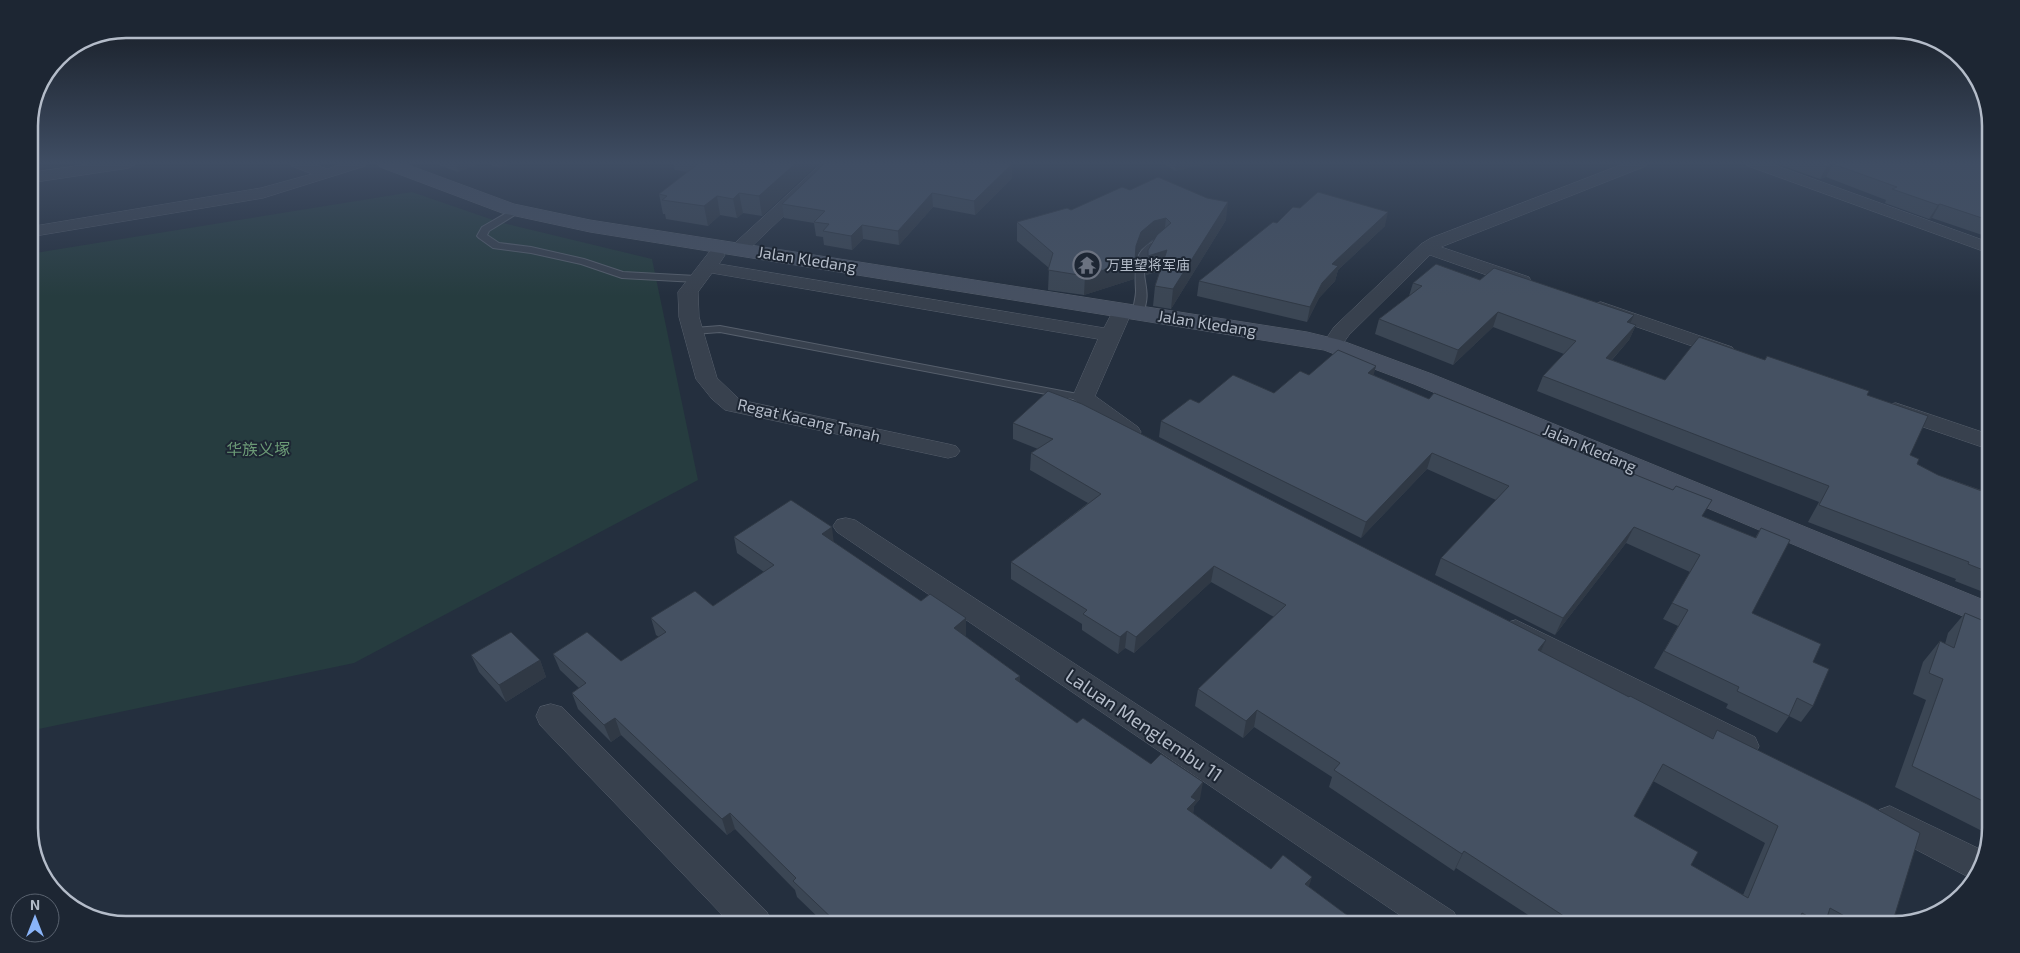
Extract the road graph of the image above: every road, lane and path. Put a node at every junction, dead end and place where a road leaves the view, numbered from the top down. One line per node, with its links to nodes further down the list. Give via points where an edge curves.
1 (172, 207): 7 (street)
2 (508, 207): 6 (main road, Jalan Kledang)
3 (779, 207): 10 (street, Regat Kacang Tanah)
4 (1529, 207): 11 (street)
5 (1877, 207): 9 (street)
6 (515, 210): 10 (main road, Jalan Kledang, via 590,226); 12 (lane, via 485,229 482,236 496,246 575,260 622,275)
7 (38, 230)
8 (1163, 241): 15 (lane, via 1146,249 1140,258 1142,299)
9 (1982, 246)
10 (732, 247): 12 (street, Regat Kacang Tanah); 15 (main road, Jalan Kledang)
11 (1427, 248): 13 (street); 18 (street, via 1341,331)
12 (701, 273): 16 (street, Regat Kacang Tanah, via 688,292 689,317); 17 (street)
13 (1540, 287)
14 (1586, 304): 19 (street)
15 (1130, 311): 17 (street); 18 (main road, Jalan Kledang)
16 (694, 330): 20 (lane, via 720,329); 24 (street, Regat Kacang Tanah, via 708,379 733,405)
17 (1110, 335): 20 (street)
18 (1332, 345): 26 (main road, Jalan Kledang, via 1423,379)
19 (1746, 359)
20 (1083, 398): 23 (street, via 1109,419)
21 (1878, 404): 22 (street)
22 (1982, 440)
23 (1153, 445)
24 (948, 451)
25 (846, 526): 33 (street, Laluan Menglembu 11)
26 (1982, 612)
27 (1497, 620): 29 (street)
28 (551, 716): 32 (street)
29 (1770, 759)
30 (1867, 809): 31 (street)
31 (1975, 863)
32 (747, 916)
33 (1430, 916)

